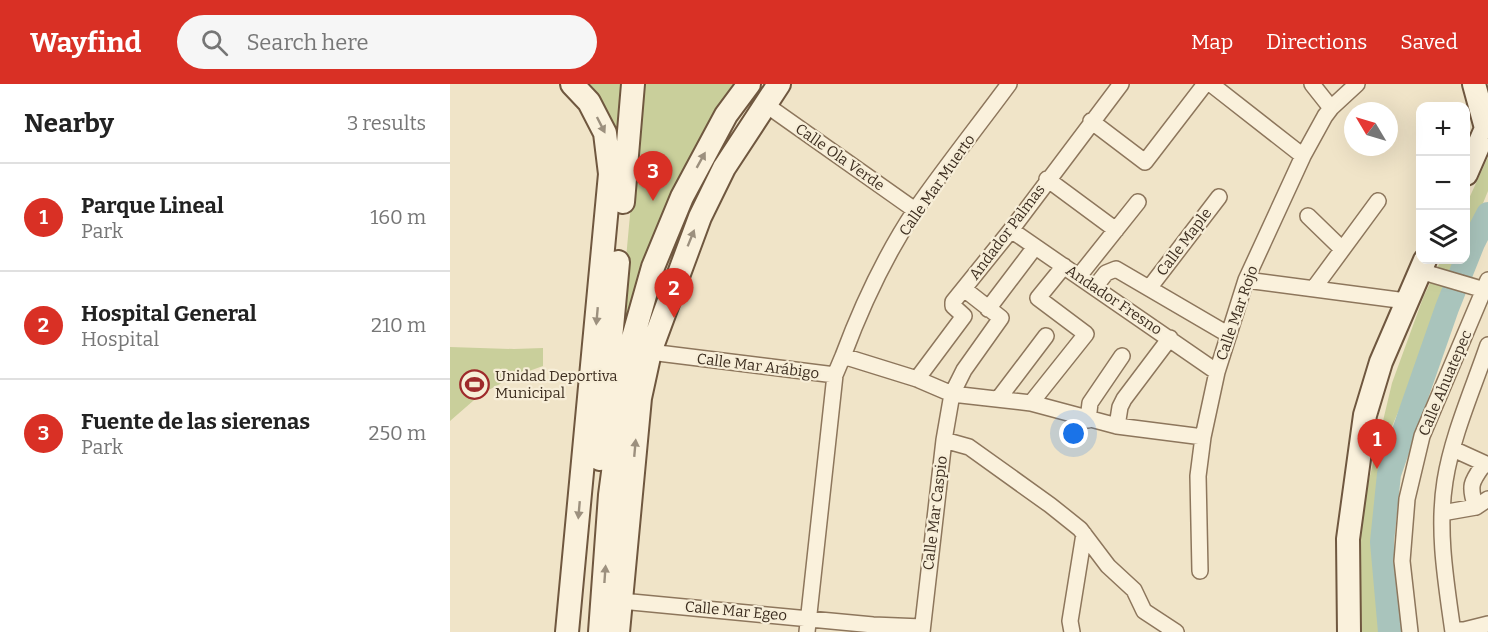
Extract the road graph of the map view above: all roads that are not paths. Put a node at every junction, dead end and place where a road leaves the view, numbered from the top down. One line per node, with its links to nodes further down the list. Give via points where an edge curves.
1 (572, 84): 43 (main road, one-way to 43, via 589,102 605,133)
2 (633, 84): 43 (main road, via 623,199)
3 (749, 84): 43 (main road, one-way to 3, via 682,197 726,116)
4 (779, 84): 12 (main road)
5 (1009, 84): 22 (street, Calle Mar Muerto)
6 (1121, 84): 14 (street, Andador Palmas)
7 (1205, 84): 14 (street, via 1145,162)
8 (1211, 84): 16 (street)
9 (1312, 84): 13 (street)
10 (1357, 84): 13 (street, Calle Mar Rojo)
11 (1473, 84): 15 (main road)
12 (765, 104): 22 (street, Calle Ola Verde); 43 (main road, one-way to 12, via 724,168)
13 (1331, 108): 16 (street, Calle Mar Rojo)
14 (1091, 121): 18 (street, Andador Palmas)
15 (1487, 126): 17 (main road)
16 (1303, 156): 31 (street, Calle Mar Rojo)
17 (1470, 165)
18 (1047, 179): 24 (street, Andador Palmas); 25 (street)
19 (1219, 197): 34 (street, Calle Maple)
20 (1378, 201): 27 (street)
21 (1138, 202): 25 (street)
22 (915, 210): 44 (street, Calle Mar Muerto, via 875,280)
23 (1308, 216): 27 (street)
24 (1011, 230): 26 (street, Andador Fresno); 36 (street, Andador Palmas)
25 (1116, 230): 30 (street)
26 (1035, 247): 29 (street, Andador Fresno); 38 (street, Calle Mar Caspio)
27 (1342, 249): 35 (street)
28 (1423, 265): 33 (street, via 1443,276); 37 (main road)
29 (1064, 266): 30 (street, Andador Fresno); 51 (street, via 1038,298 1086,334)
30 (1079, 276): 32 (street, Andador Fresno)
31 (1246, 280): 35 (street); 39 (street, Calle Mar Rojo)
32 (1095, 287): 34 (street, via 1106,273 1116,269); 41 (street, Andador Fresno)
33 (1487, 287): 75 (street, Calle Ahuatepec, via 1422,436 1407,499 1402,561)
34 (1150, 288): 39 (street)
35 (1314, 288): 37 (street)
36 (964, 289): 38 (street); 48 (street, Andador Palmas, via 953,302 964,316 962,320)
37 (1406, 301): 74 (main road, via 1365,415 1348,539)
38 (995, 313): 49 (street, Calle Mar Caspio)
39 (1229, 334): 46 (street, Calle Mar Rojo)
40 (1046, 336): 50 (street)
41 (1170, 338): 46 (street, Andador Fresno); 53 (street, via 1124,399)
42 (1488, 345): 56 (street)
43 (620, 355): 47 (street, Calle Mar Arábigo); 58 (main road, one-way to 43); 68 (main road, one-way to 68); 69 (main road)
44 (843, 356): 47 (street, Calle Mar Arábigo); 48 (street)
45 (1122, 356): 52 (street, via 1090,403)
46 (1217, 372): 55 (street, Calle Mar Rojo)
47 (835, 375): 65 (street)
48 (917, 379): 49 (street)
49 (952, 394): 50 (street); 54 (street, Calle Mar Caspio)
50 (999, 398): 51 (street)
51 (1031, 404): 52 (street)
52 (1088, 420): 53 (street)
53 (1117, 426): 55 (street)
54 (944, 436): 61 (street, via 969,447); 66 (street, Calle Mar Caspio)
55 (1203, 437): 62 (street, Calle Mar Rojo, via 1198,476)
56 (1453, 449): 57 (street); 60 (street)
57 (1486, 464): 59 (street, via 1471,485 1471,493)
58 (621, 495): 63 (main road); 70 (main road, one-way to 58)
59 (1482, 503): 60 (street)
60 (1442, 513): 67 (street, via 1443,560)
61 (1084, 534): 72 (street, via 1070,621); 73 (street, via 1108,566 1134,590 1144,611)
62 (1200, 571)
63 (621, 600): 65 (street, Calle Mar Egeo); 71 (main road)
64 (1488, 624): 67 (street)
65 (808, 625): 66 (street, Calle Mar Egeo)
66 (922, 630)
67 (1453, 631)
68 (567, 632)
69 (581, 632)
70 (600, 632)
71 (618, 632)
72 (1072, 632)
73 (1176, 632)
74 (1348, 632)
75 (1410, 632)

